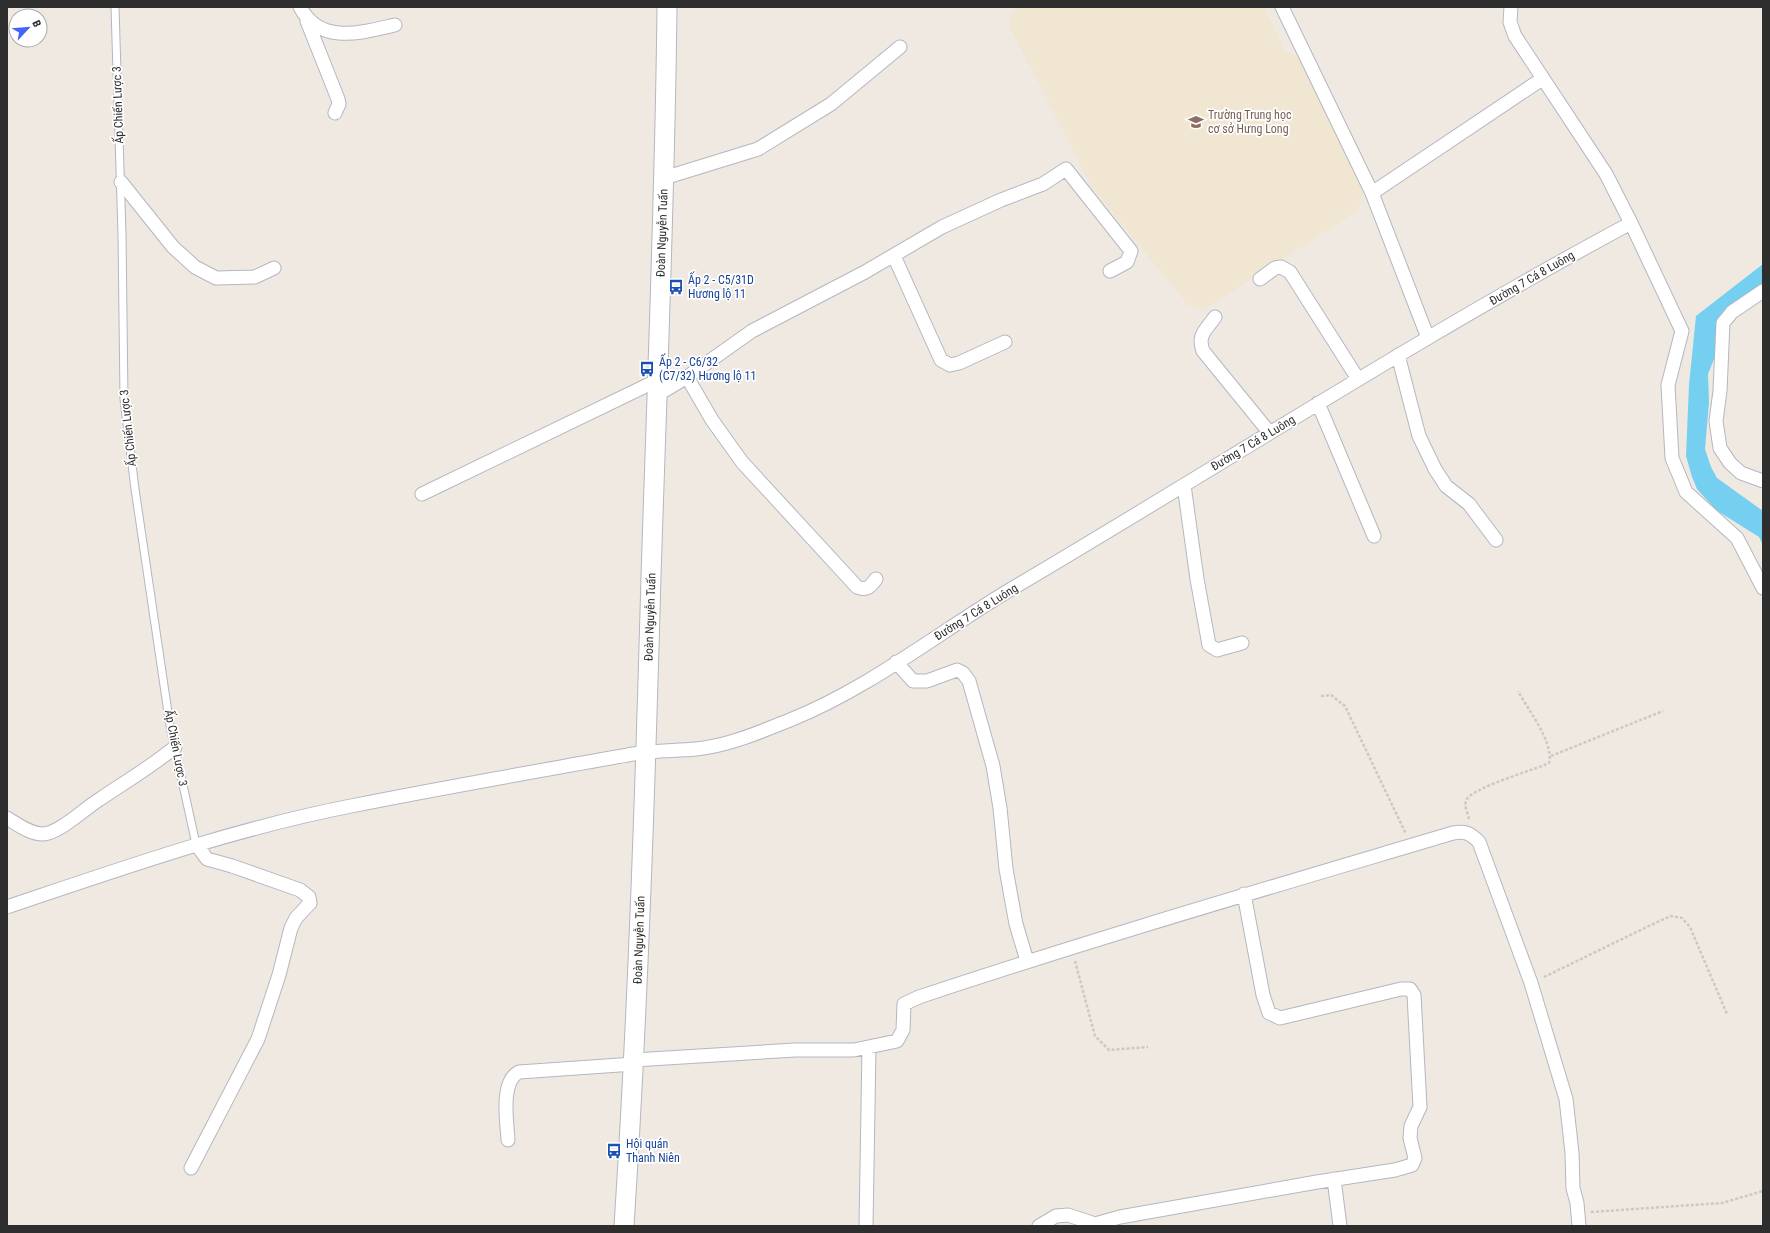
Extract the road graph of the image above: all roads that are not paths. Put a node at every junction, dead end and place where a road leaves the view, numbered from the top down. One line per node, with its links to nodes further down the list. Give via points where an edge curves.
1 (115, 7): 11 (lane, Ấp Chiến Lược 3)
2 (667, 7): 10 (main road, Đoàn Nguyễn Tuấn)
3 (1282, 7): 12 (street)
4 (1511, 7): 8 (street, via 1510,22 1515,36)
5 (302, 11): 6 (street, via 316,28 342,34 360,33); 9 (street, via 338,99)
6 (395, 25)
7 (900, 47): 10 (street, via 831,104 758,149)
8 (1542, 79): 12 (street); 13 (street, via 1606,174)
9 (335, 114)
10 (664, 178): 25 (main road, Đoàn Nguyễn Tuấn)
11 (120, 182): 15 (street, via 173,247 195,268 216,278 255,277); 37 (lane, Ấp Chiến Lược 3, via 124,398 138,511)
12 (1372, 193): 20 (street)
13 (1631, 223): 20 (street, Đường 7 Cá 8 Luông, via 1549,267); 34 (street, via 1682,331 1668,385 1672,458 1686,492 1737,538)
14 (894, 256): 16 (street, via 942,227 1043,184 1066,169 1131,251 1127,262); 21 (street, via 940,360 950,365 959,363); 23 (street, via 752,331)
15 (274, 268)
16 (1110, 271)
17 (1260, 279): 24 (street, via 1275,268 1281,267 1290,272)
18 (1763, 291): 28 (street, via 1732,312 1723,323 1716,421 1720,448 1730,463 1741,473)
19 (1215, 317): 27 (street, via 1202,334 1200,343 1203,351)
20 (1428, 338): 22 (street, Đường 7 Cá 8 Luông)
21 (1005, 342)
22 (1398, 355): 24 (street, Đường 7 Cá 8 Luông); 32 (street, via 1419,436 1435,469 1446,486 1469,504)
23 (687, 377): 25 (street); 33 (street, via 712,420 742,462 857,587 868,589)
24 (1358, 379): 26 (street, Đường 7 Cá 8 Luông)
25 (657, 388): 30 (street); 38 (main road, Đoàn Nguyễn Tuấn)
26 (1318, 403): 27 (street, Đường 7 Cá 8 Luông); 31 (street)
27 (1269, 432): 29 (street, Đường 7 Cá 8 Luông)
28 (1763, 481)
29 (1184, 485): 35 (street, via 1209,645 1217,650); 36 (street, Đường 7 Cá 8 Luông)
30 (422, 494)
31 (1374, 536)
32 (1496, 540)
33 (876, 579)
34 (1763, 588)
35 (1242, 643)
36 (896, 662): 38 (street, Đường 7 Cá 8 Luông, via 865,682 797,717 744,737 700,749); 43 (street, via 913,681 927,681 957,670 963,673 968,681 993,766 1006,869 1016,924)
37 (175, 747): 39 (street, via 58,828 43,834 30,831); 40 (lane, Ấp Chiến Lược 3)
38 (646, 751): 40 (street, Đường 7 Cá 8 Luông, via 346,807); 45 (main road, Đoàn Nguyễn Tuấn)
39 (7, 818)
40 (196, 844): 42 (street, Đường 7 Cá 8 Luông); 47 (street, via 207,859 300,890 309,897 310,903 290,928 279,975 258,1039)
41 (1244, 894): 43 (street); 48 (street, via 1262,995 1269,1013 1280,1018 1401,989 1410,989 1414,995 1420,1106 1411,1126 1410,1138 1415,1158 1412,1165); 49 (street, via 1453,832 1463,831 1472,835 1478,842 1531,983 1566,1099 1573,1188)
42 (7, 907)
43 (1027, 961): 44 (street, via 904,1004 903,1030 897,1041)
44 (869, 1047): 45 (street, via 854,1050 795,1050); 51 (street)
45 (634, 1062): 46 (street, via 514,1074 510,1079 506,1099); 50 (main road, Đoàn Nguyễn Tuấn)
46 (508, 1140)
47 (191, 1168)
48 (1334, 1179): 52 (street, via 1120,1217 1095,1224 1068,1215 1056,1216); 53 (street)
49 (1579, 1220)
50 (624, 1226)
51 (866, 1226)
52 (1039, 1226)
53 (1340, 1226)

